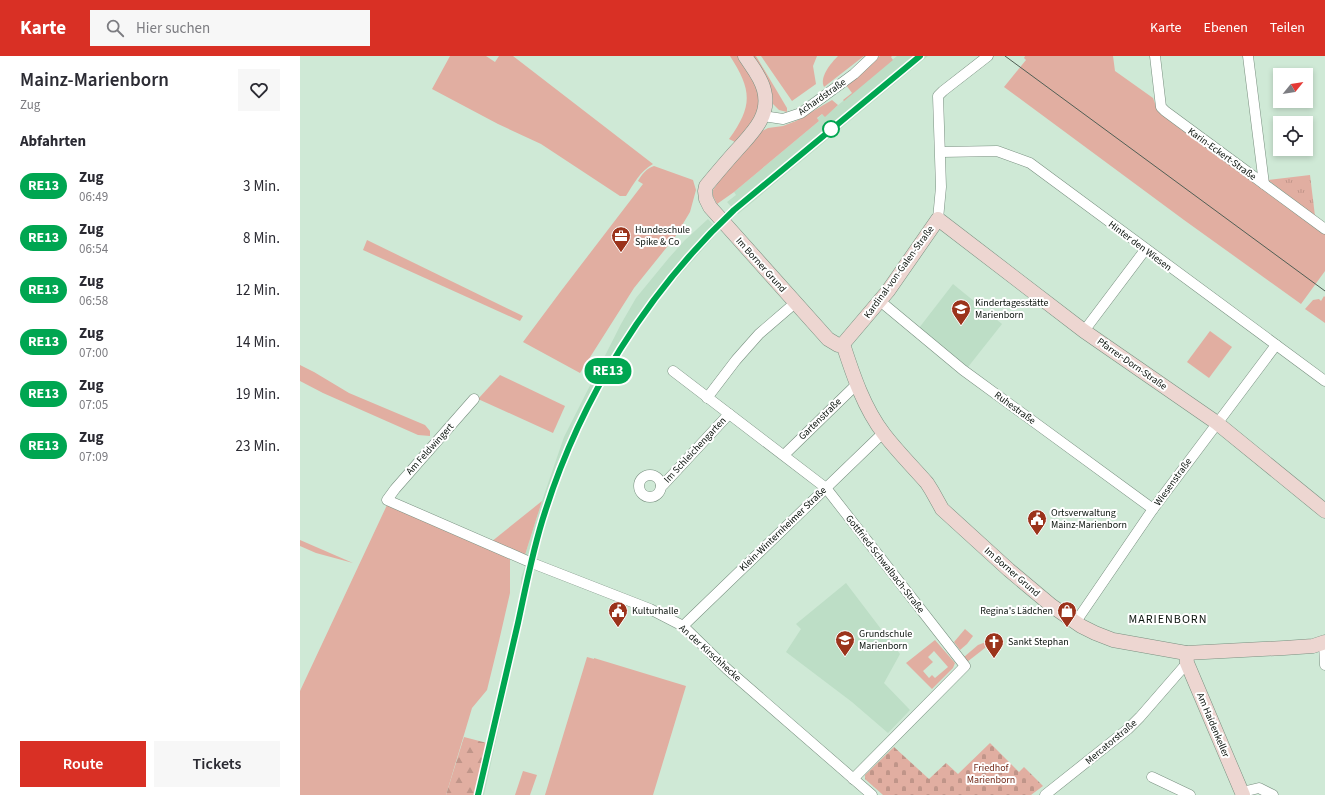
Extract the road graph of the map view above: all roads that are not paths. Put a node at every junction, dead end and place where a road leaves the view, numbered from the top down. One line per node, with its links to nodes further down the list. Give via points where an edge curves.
1 (744, 56): 6 (street, via 757,74 764,90 766,104)
2 (873, 56): 6 (street, Achardstraße, via 854,74 801,113 783,118)
3 (988, 56): 7 (street, Kardinal-von-Galen-Straße, via 939,95)
4 (1155, 56): 8 (street, Karin-Eckert-Straße, via 1161,107 1165,112)
5 (1248, 56): 8 (street)
6 (763, 116): 13 (street, Im Borner Grund, via 756,130 706,186 706,199 710,207)
7 (941, 152): 9 (street, Kardinal-von-Galen-Straße); 11 (street, Hinter den Wiesen, via 996,151 1030,163)
8 (1264, 184): 10 (street, Karin-Eckert-Straße)
9 (938, 219): 12 (street, Kardinal-von-Galen-Straße); 14 (street, Pfarrer-Dorn-Straße)
10 (1325, 229)
11 (1145, 250): 14 (street); 16 (street, Hinter den Wiesen)
12 (880, 301): 15 (street, Kardinal-von-Galen-Straße); 29 (street, Ruhestraße, via 963,370)
13 (795, 303): 15 (street, Im Borner Grund, via 828,339 838,345); 20 (street, via 759,334)
14 (1084, 331): 23 (street, Pfarrer-Dorn-Straße)
15 (843, 344): 19 (street, Im Borner Grund)
16 (1276, 345): 18 (street, Hinter den Wiesen); 23 (street, Wiesenstraße)
17 (673, 371): 20 (street, Gottfried-Schwalbach-Straße)
18 (1325, 381)
19 (857, 384): 24 (street, Im Borner Grund); 25 (street, Gartenstraße)
20 (707, 398): 22 (street, Gottfried-Schwalbach-Straße)
21 (474, 399): 28 (street, Am Feldwingert)
22 (729, 414): 25 (street, Gottfried-Schwalbach-Straße); 26 (street, Im Schleichengarten)
23 (1217, 423): 29 (street, Wiesenstraße); 30 (street, Pfarrer-Dorn-Straße)
24 (884, 433): 27 (street, Klein-Winternheimer Straße); 31 (street, Im Borner Grund, via 927,483 946,513 1039,596)
25 (784, 455): 27 (street, Gottfried-Schwalbach-Straße)
26 (661, 485)
27 (826, 488): 32 (street, Klein-Winternheimer Straße); 37 (street, Gottfried-Schwalbach-Straße, via 965,666)
28 (387, 500): 32 (street, An der Kirschhecke, via 532,563 650,609)
29 (1153, 509): 31 (street, Wiesenstraße)
30 (1325, 511)
31 (1075, 623): 34 (street, Im Borner Grund, via 1113,640)
32 (683, 626): 37 (street, An der Kirschhecke, via 727,669)
33 (1324, 642): 34 (street, Im Borner Grund, via 1313,646); 35 (street)
34 (1186, 658): 38 (street, Am Haidenkeller); 40 (street, Mercatorstraße, via 1128,729)
35 (1325, 665)
36 (1152, 777): 41 (street)
37 (853, 778): 39 (street, An der Kirschhecke)
38 (1242, 794): 42 (street, via 1259,788)
39 (872, 795)
40 (1045, 795)
41 (1190, 795)
42 (1273, 795)

